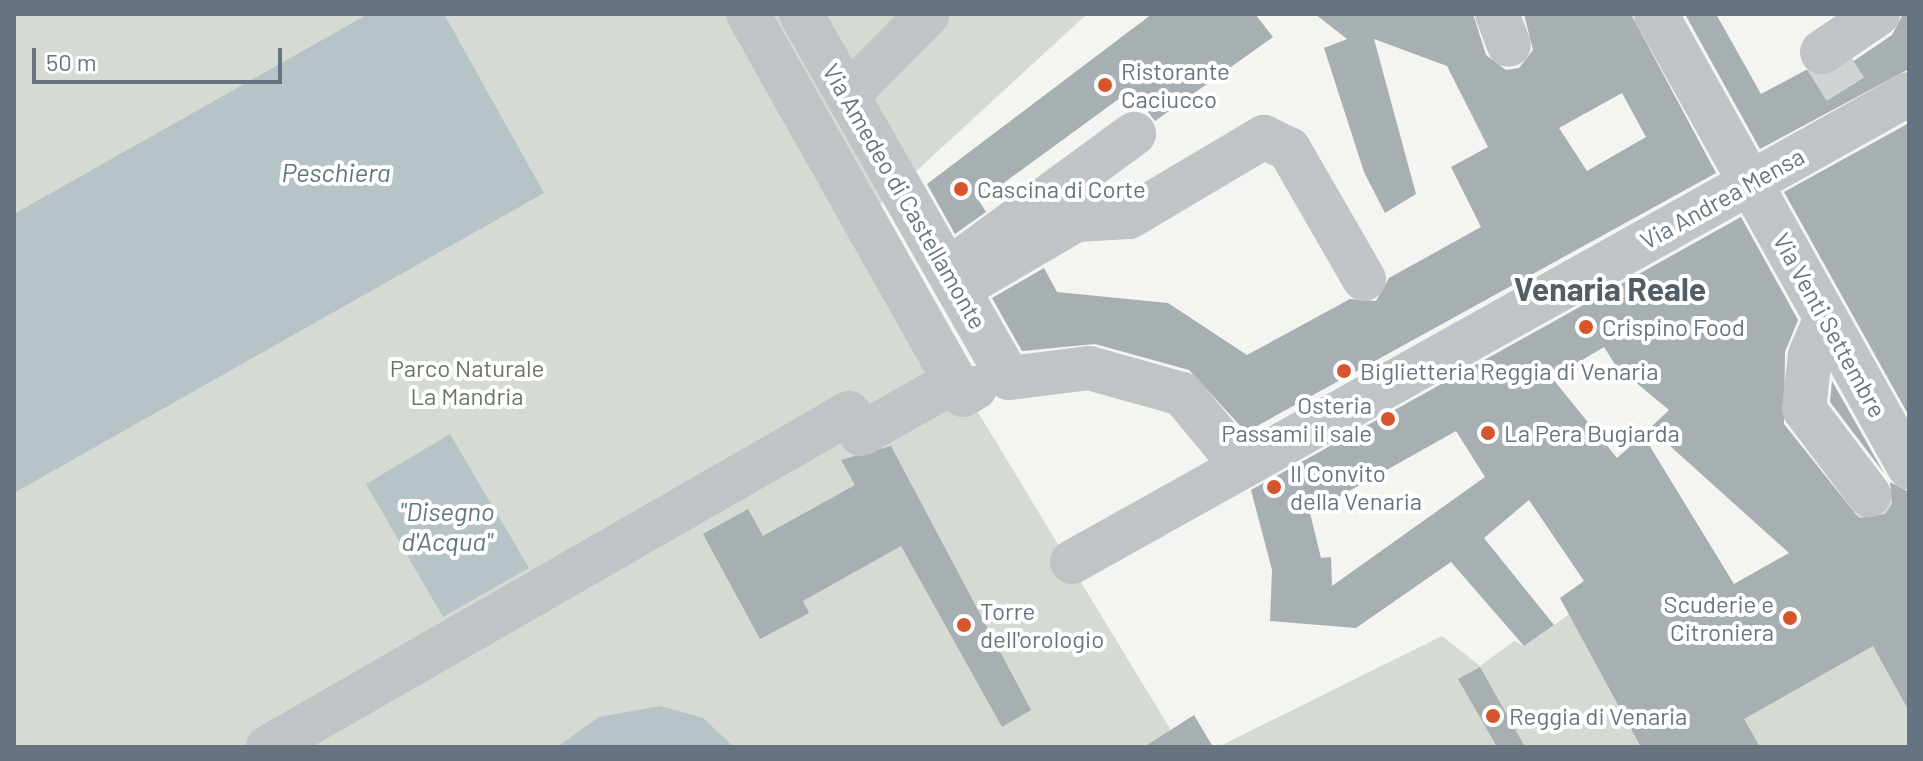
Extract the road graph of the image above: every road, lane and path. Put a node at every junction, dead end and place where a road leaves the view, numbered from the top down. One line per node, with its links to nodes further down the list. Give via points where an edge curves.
1 (748, 14): 15 (street)
2 (801, 14): 8 (street, Via Amedeo di Castellamonte)
3 (928, 14): 8 (street)
4 (1656, 14): 10 (street, Via Venti Settembre)
5 (1878, 14): 6 (street)
6 (1822, 52)
7 (1909, 94): 10 (street, Via Andrea Mensa)
8 (847, 96): 11 (street, Via Amedeo di Castellamonte)
9 (1134, 134): 11 (street, via 1011,217 996,240)
10 (1750, 183): 13 (street, Via Venti Settembre); 16 (street, Via Andrea Mensa)
11 (952, 279): 12 (street, via 1076,220 1129,217 1264,137 1289,149); 14 (street, Via Amedeo di Castellamonte)
12 (1364, 279)
13 (1826, 318): 17 (street, Via Venti Settembre); 18 (street, via 1810,355 1804,409)
14 (1007, 375): 15 (street, via 963,395); 16 (street, via 1089,368 1182,394)
15 (955, 381): 20 (street, via 861,434 849,413)
16 (1241, 465): 19 (street, Via Andrea Mensa)
17 (1909, 467)
18 (1869, 495)
19 (1072, 562)
20 (268, 747)

